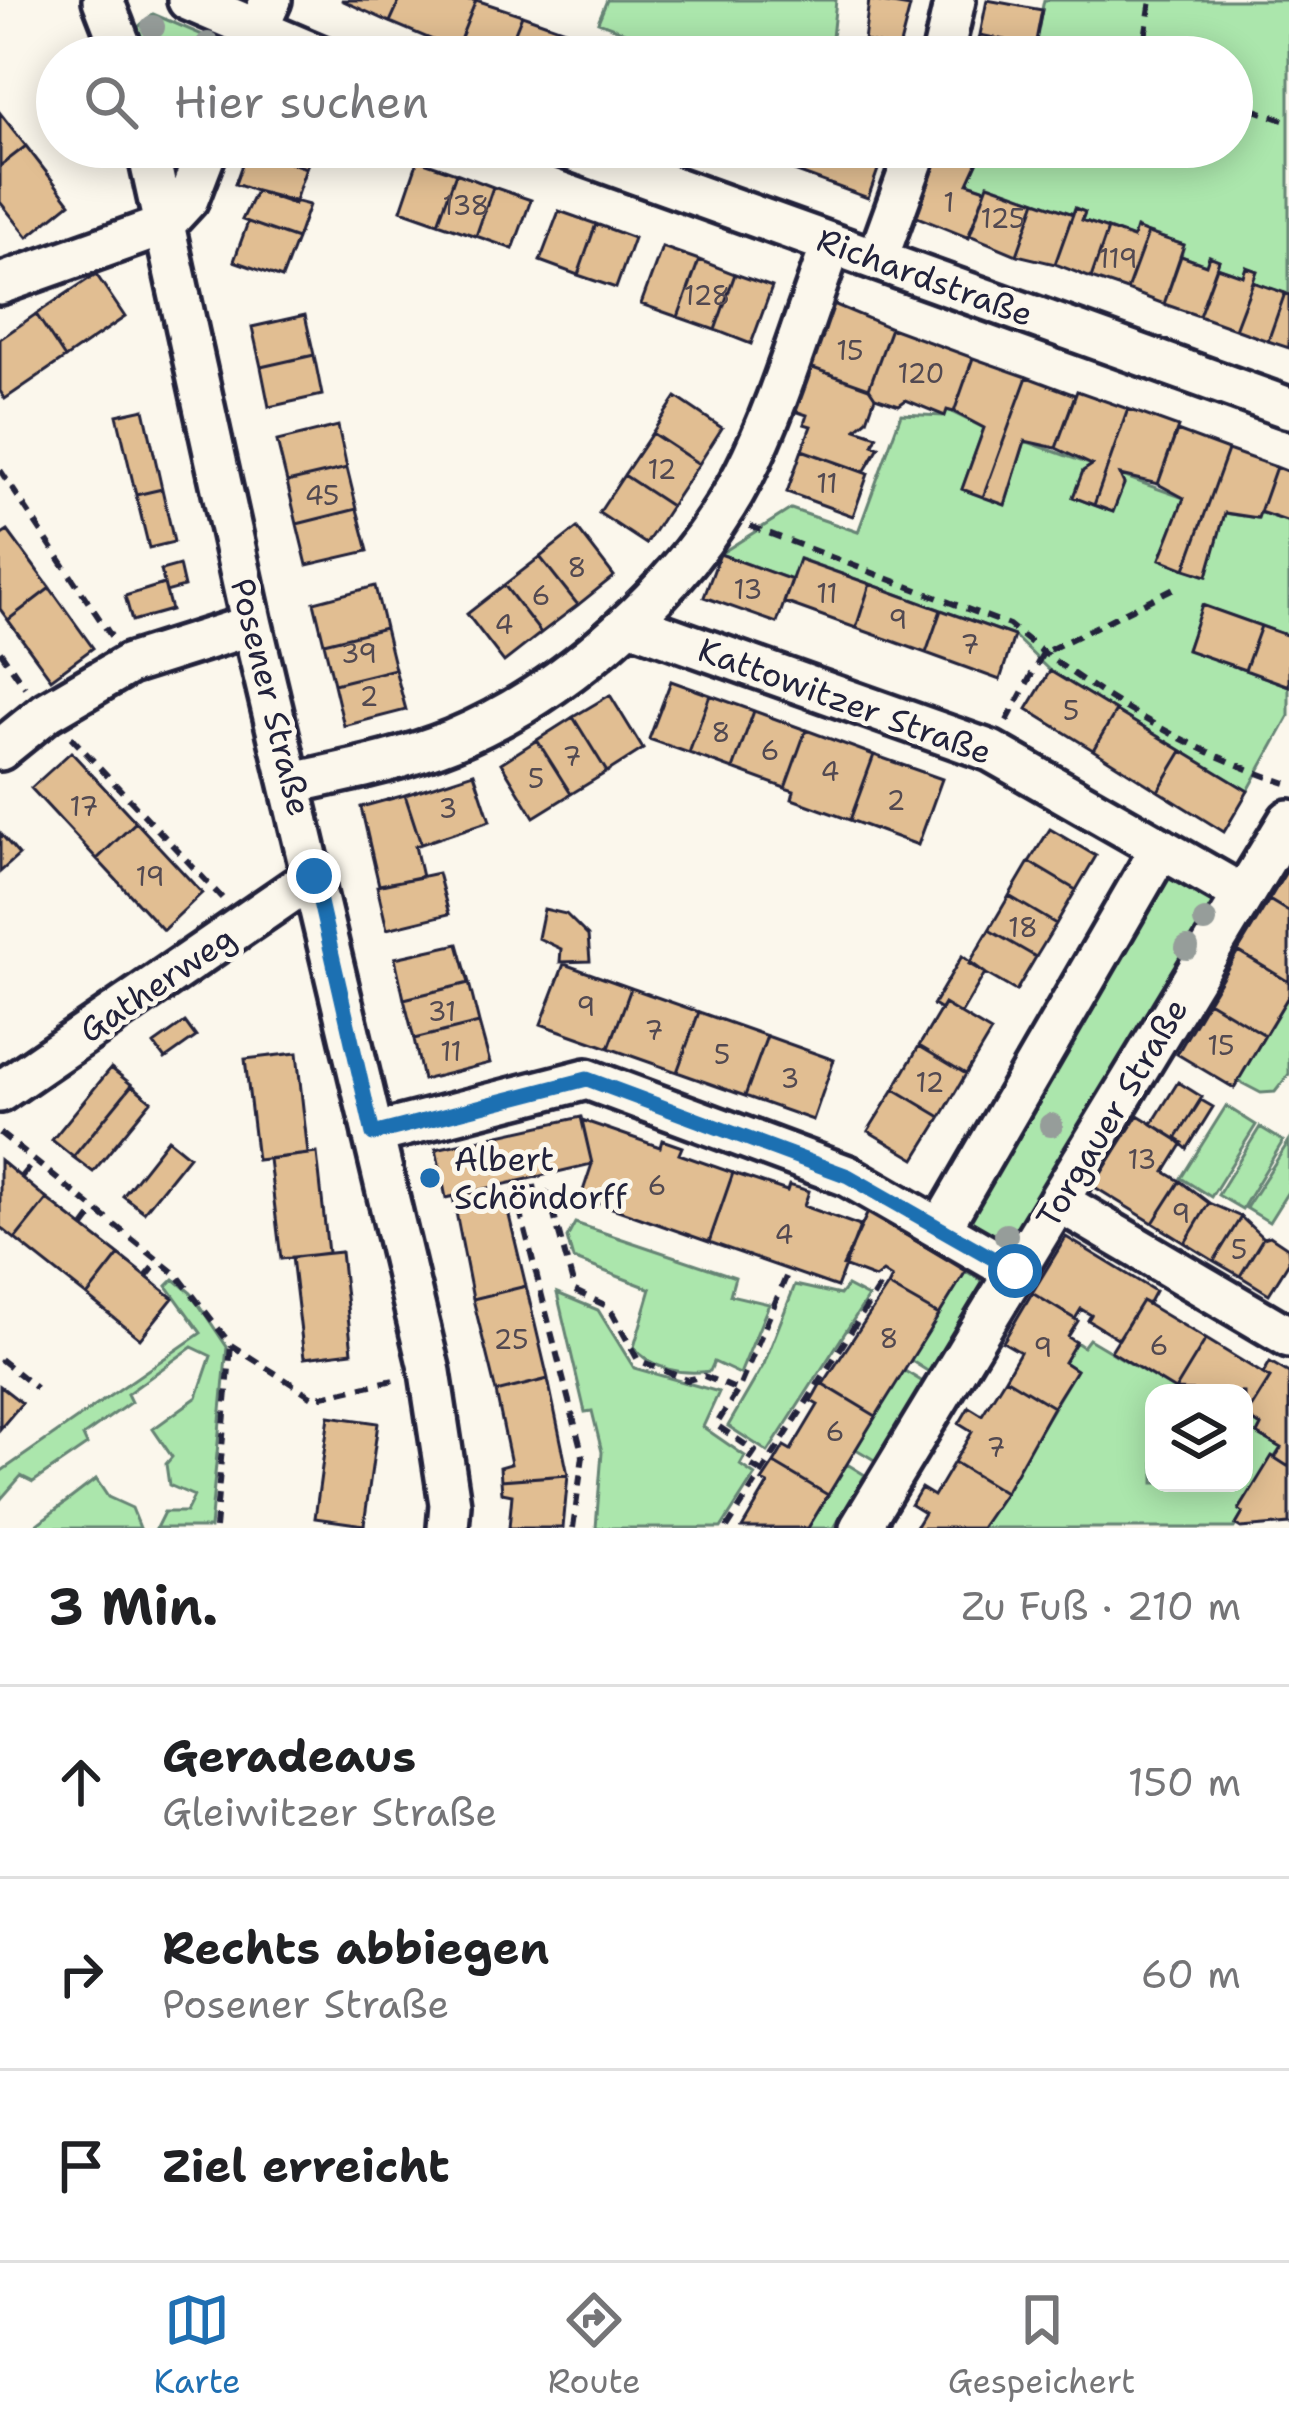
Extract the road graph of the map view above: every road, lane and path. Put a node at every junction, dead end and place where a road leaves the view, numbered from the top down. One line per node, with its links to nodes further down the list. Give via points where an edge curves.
1 (104, 0): 6 (street)
2 (188, 0): 5 (street)
3 (956, 0): 7 (street)
4 (1151, 0): 8 (path)
5 (258, 29)
6 (117, 36)
7 (947, 36)
8 (1145, 36)
9 (1253, 110): 10 (path)
10 (1289, 122)
11 (151, 168): 15 (street, Posener Straße)
12 (200, 168): 15 (street, via 188,199)
13 (620, 168): 16 (street, Richardstraße)
14 (911, 168): 17 (street)
15 (163, 226): 18 (street); 24 (street, Posener Straße)
16 (832, 244): 17 (street, Richardstraße); 23 (street, via 744,474)
17 (878, 260): 19 (street, Richardstraße)
18 (0, 284)
19 (1289, 408)
20 (0, 470): 26 (path)
21 (756, 529): 25 (path, via 1009,625)
22 (1176, 587): 25 (path)
23 (630, 623): 29 (street, Kattowitzer Straße); 30 (street, via 545,687 457,738)
24 (252, 625): 26 (street); 30 (street, Posener Straße)
25 (1043, 653): 29 (path); 31 (path, via 1225,763)
26 (129, 664): 27 (street)
27 (47, 712): 28 (street); 36 (path)
28 (0, 750)
29 (991, 751): 33 (street, Kattowitzer Straße)
30 (293, 783): 34 (street, Posener Straße)
31 (1289, 784)
32 (1289, 820): 35 (street, Torgauer Straße)
33 (1161, 848): 35 (street, Kattowitzer Straße); 45 (street)
34 (314, 876): 36 (street, Gatherweg); 39 (street, Posener Straße)
35 (1243, 896): 42 (street, Torgauer Straße)
36 (246, 923): 37 (street, Gatherweg)
37 (0, 1092)
38 (0, 1133): 40 (path)
39 (373, 1134): 45 (street, via 587,1079 848,1176); 55 (street, Posener Straße)
40 (34, 1160): 41 (path); 43 (path)
41 (21, 1177)
42 (1058, 1202): 48 (street, Torgauer Straße); 51 (street)
43 (97, 1210): 44 (path); 46 (path)
44 (84, 1227)
45 (940, 1228): 48 (street)
46 (159, 1261): 49 (path); 52 (path)
47 (790, 1270): 58 (path)
48 (1015, 1271): 64 (street, Torgauer Straße)
49 (146, 1277)
50 (881, 1284): 59 (path)
51 (1289, 1337)
52 (232, 1346): 55 (path, via 314,1398); 60 (path)
53 (0, 1359): 54 (path)
54 (8, 1365): 56 (path); 57 (path)
55 (430, 1372): 61 (street, Posener Straße)
56 (0, 1375)
57 (36, 1388)
58 (738, 1390): 59 (path, via 716,1425 754,1451 747,1463); 62 (path, via 638,1360 609,1307 575,1291 548,1194 540,1187 515,1191 583,1456)
59 (762, 1472): 63 (path)
60 (215, 1528)
61 (448, 1528)
62 (574, 1528)
63 (727, 1528)
64 (860, 1528)

